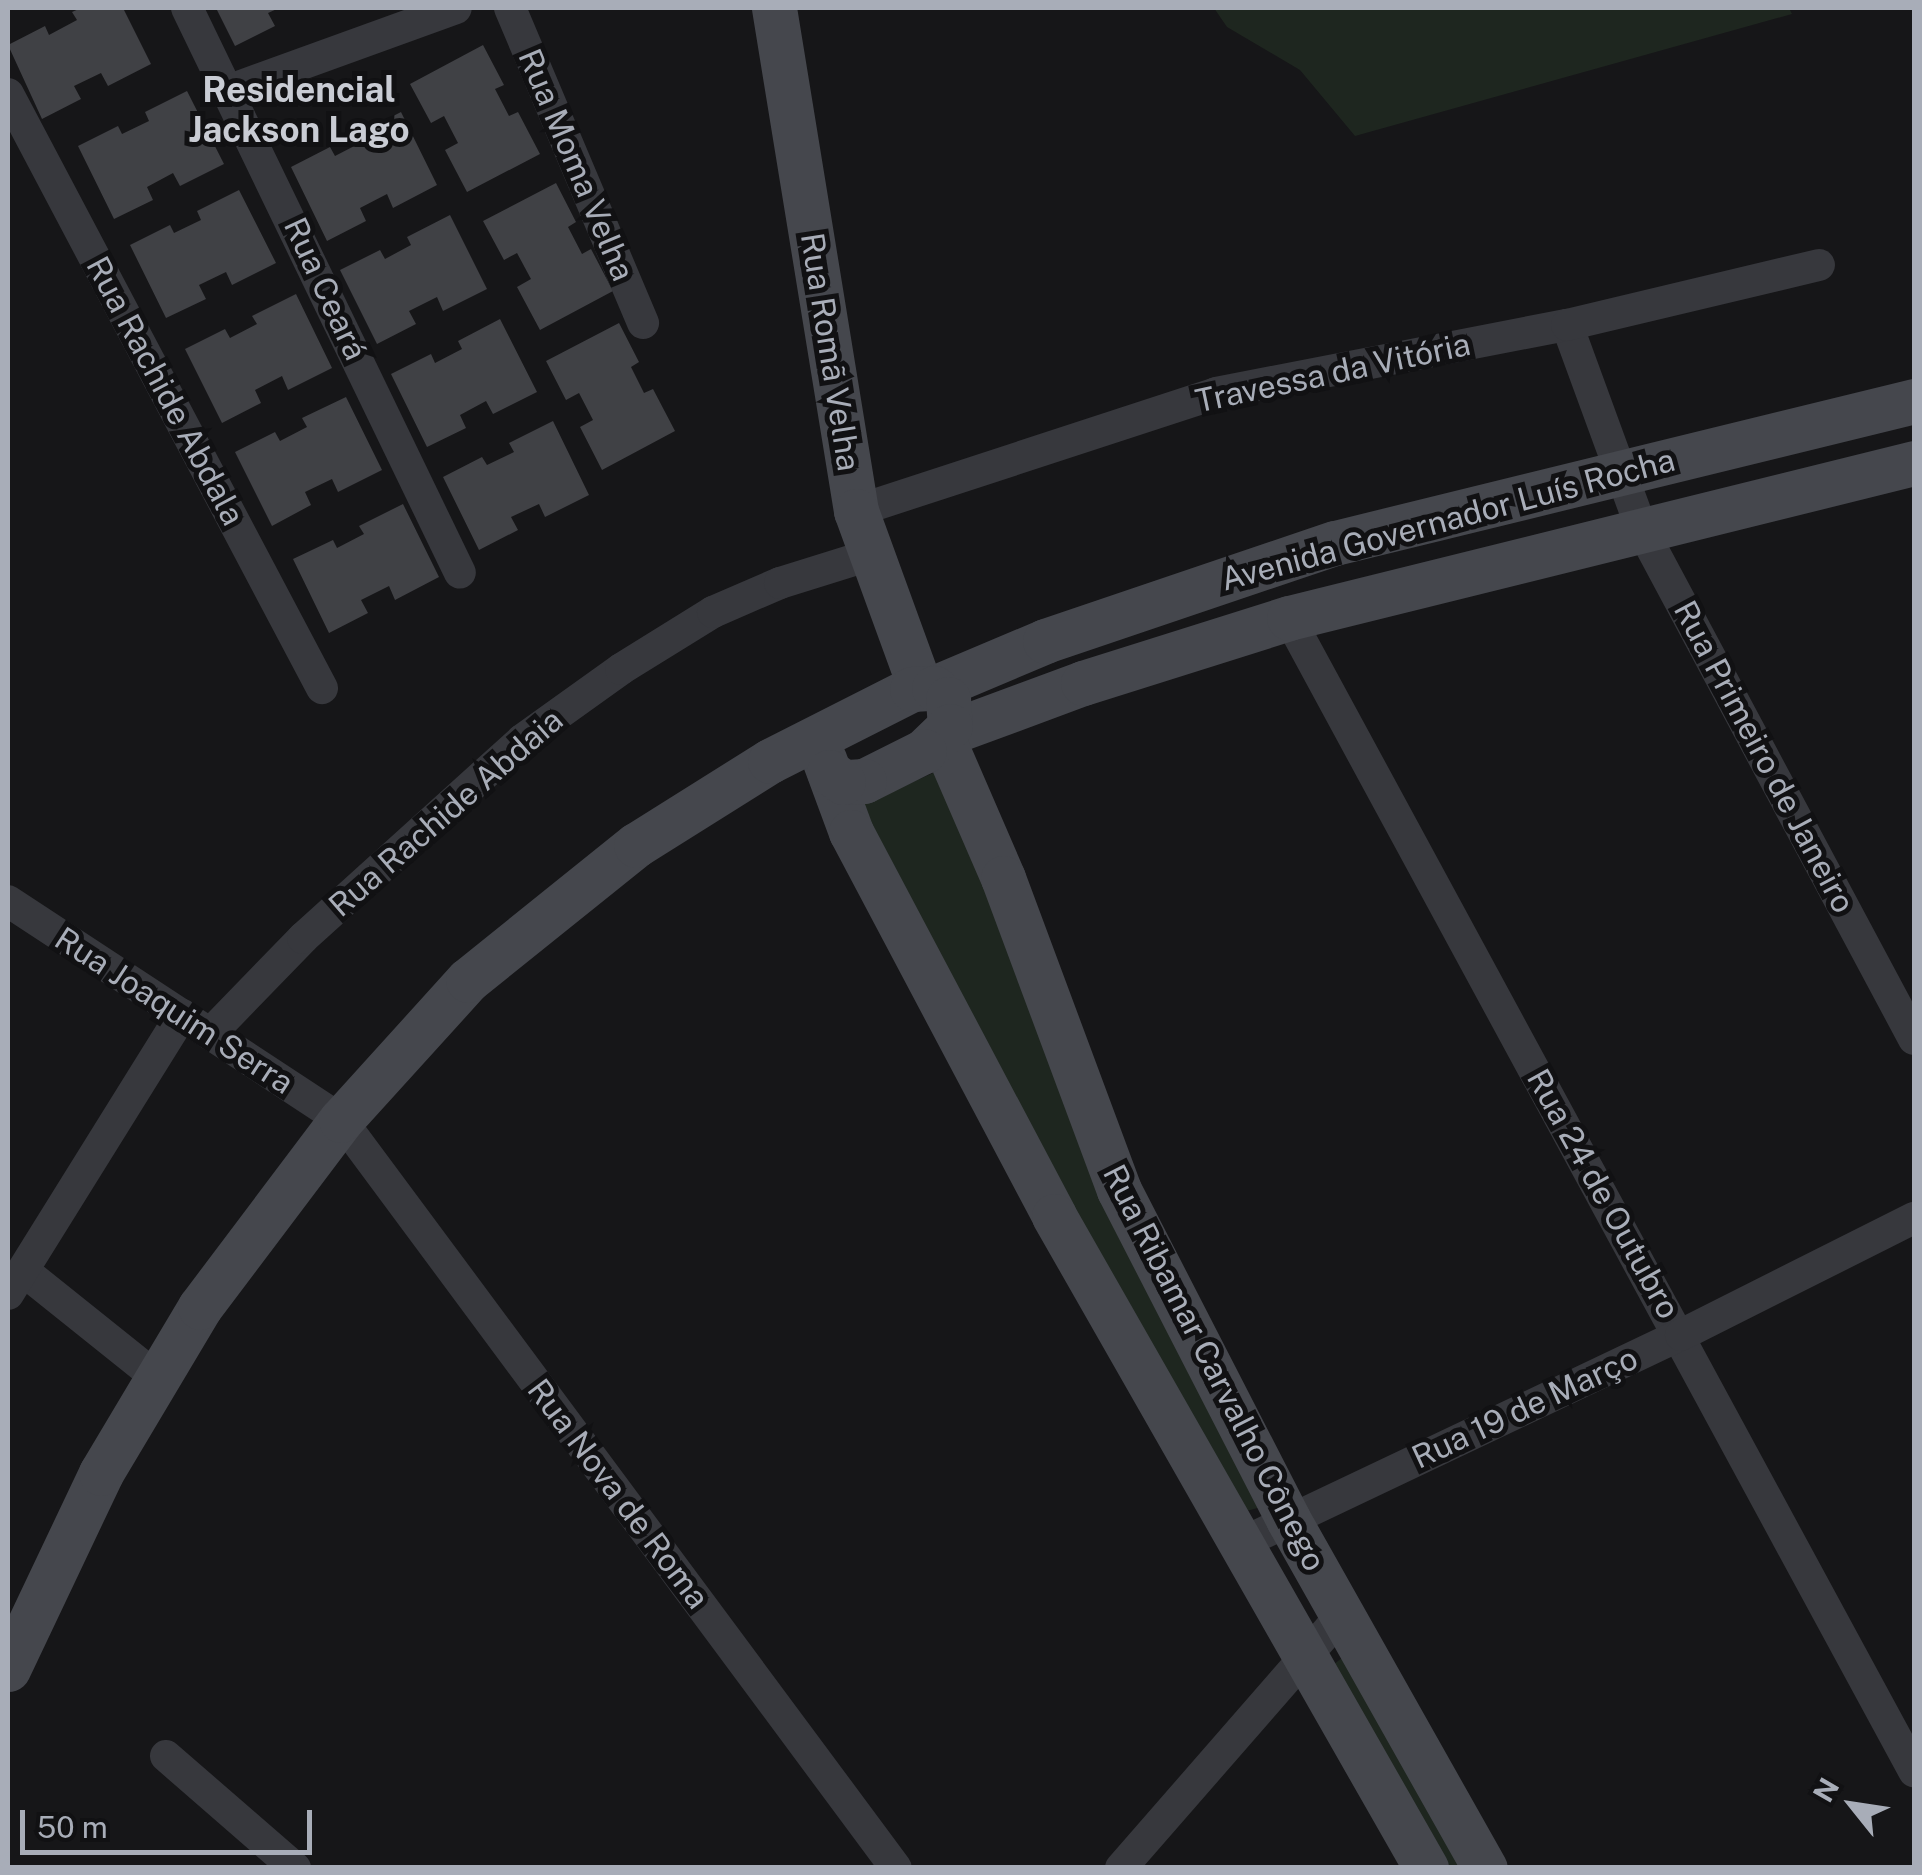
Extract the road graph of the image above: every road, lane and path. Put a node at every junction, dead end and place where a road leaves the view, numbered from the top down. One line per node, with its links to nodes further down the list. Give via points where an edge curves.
1 (188, 8): 6 (street, Rua Ceará)
2 (456, 8): 5 (street)
3 (510, 8): 9 (street, Rua Moma Velha)
4 (774, 8): 14 (main road, Rua Romã Velha)
5 (406, 16): 6 (street)
6 (230, 90): 17 (street, Rua Ceará)
7 (8, 94): 20 (street, Rua Rachide Abdala)
8 (1819, 265): 10 (street, Travessa da Vitória)
9 (643, 323)
10 (1567, 325): 13 (street, Rua Primeiro de Janeiro); 14 (street, Travessa da Vitória, via 1216,393)
11 (1914, 401): 13 (main road, Avenida Governador Luís Rocha)
12 (1914, 463): 15 (main road, Avenida Governador Luís Rocha)
13 (1621, 472): 15 (street, Rua Primeiro de Janeiro); 19 (main road, Avenida Governador Luís Rocha, via 1335,543)
14 (856, 512): 16 (main road, Rua Romã Velha)
15 (1642, 530): 18 (main road, Avenida Governador Luís Rocha); 26 (street, Rua Primeiro de Janeiro)
16 (870, 554): 19 (main road, Rua Romã Velha); 25 (street, Rua Rachide Abdaia, via 713,612 550,720 385,861)
17 (460, 572)
18 (1289, 618): 21 (main road, Avenida Governador Luís Rocha); 30 (street, Rua 24 de Outubro)
19 (927, 687): 21 (main road, Rua Ribamar Carvalho Cônego, via 950,706); 22 (main road, Avenida Governador Luís Rocha)
20 (322, 688)
21 (944, 735): 22 (main road, Avenida Governador Luís Rocha, via 864,782 843,782); 32 (main road, Rua Ribamar Carvalho Cônego, via 1118,1190)
22 (830, 754): 27 (main road, via 770,762 636,846 468,980); 33 (main road, Rua Ribamar Carvalho Cônego, via 852,832 1054,1216)
23 (8, 901): 24 (street, Rua Joaquim Serra)
24 (182, 1015): 25 (street, Rua Joaquim Serra); 29 (street)
25 (210, 1034): 27 (street, Rua Joaquim Serra)
26 (1914, 1039)
27 (341, 1120): 31 (main road); 40 (street, Rua Nova de Roma)
28 (1914, 1218): 30 (street, Rua 19 de Março)
29 (16, 1283): 31 (street)
30 (1681, 1335): 32 (street, Rua 19 de Março); 38 (street, Rua 24 de Outubro)
31 (155, 1376): 36 (main road)
32 (1288, 1519): 33 (street, Rua 19 de Março); 34 (main road, Rua Ribamar Carvalho Cônego)
33 (1242, 1543): 35 (main road, Rua Ribamar Carvalho Cônego)
34 (1342, 1615): 35 (street); 43 (main road, Rua Ribamar Carvalho Cônego)
35 (1303, 1656): 41 (street); 42 (main road, Rua Ribamar Carvalho Cônego)
36 (8, 1669)
37 (166, 1756): 39 (street)
38 (1914, 1771)
39 (294, 1868)
40 (896, 1868)
41 (1122, 1868)
42 (1426, 1868)
43 (1485, 1868)

